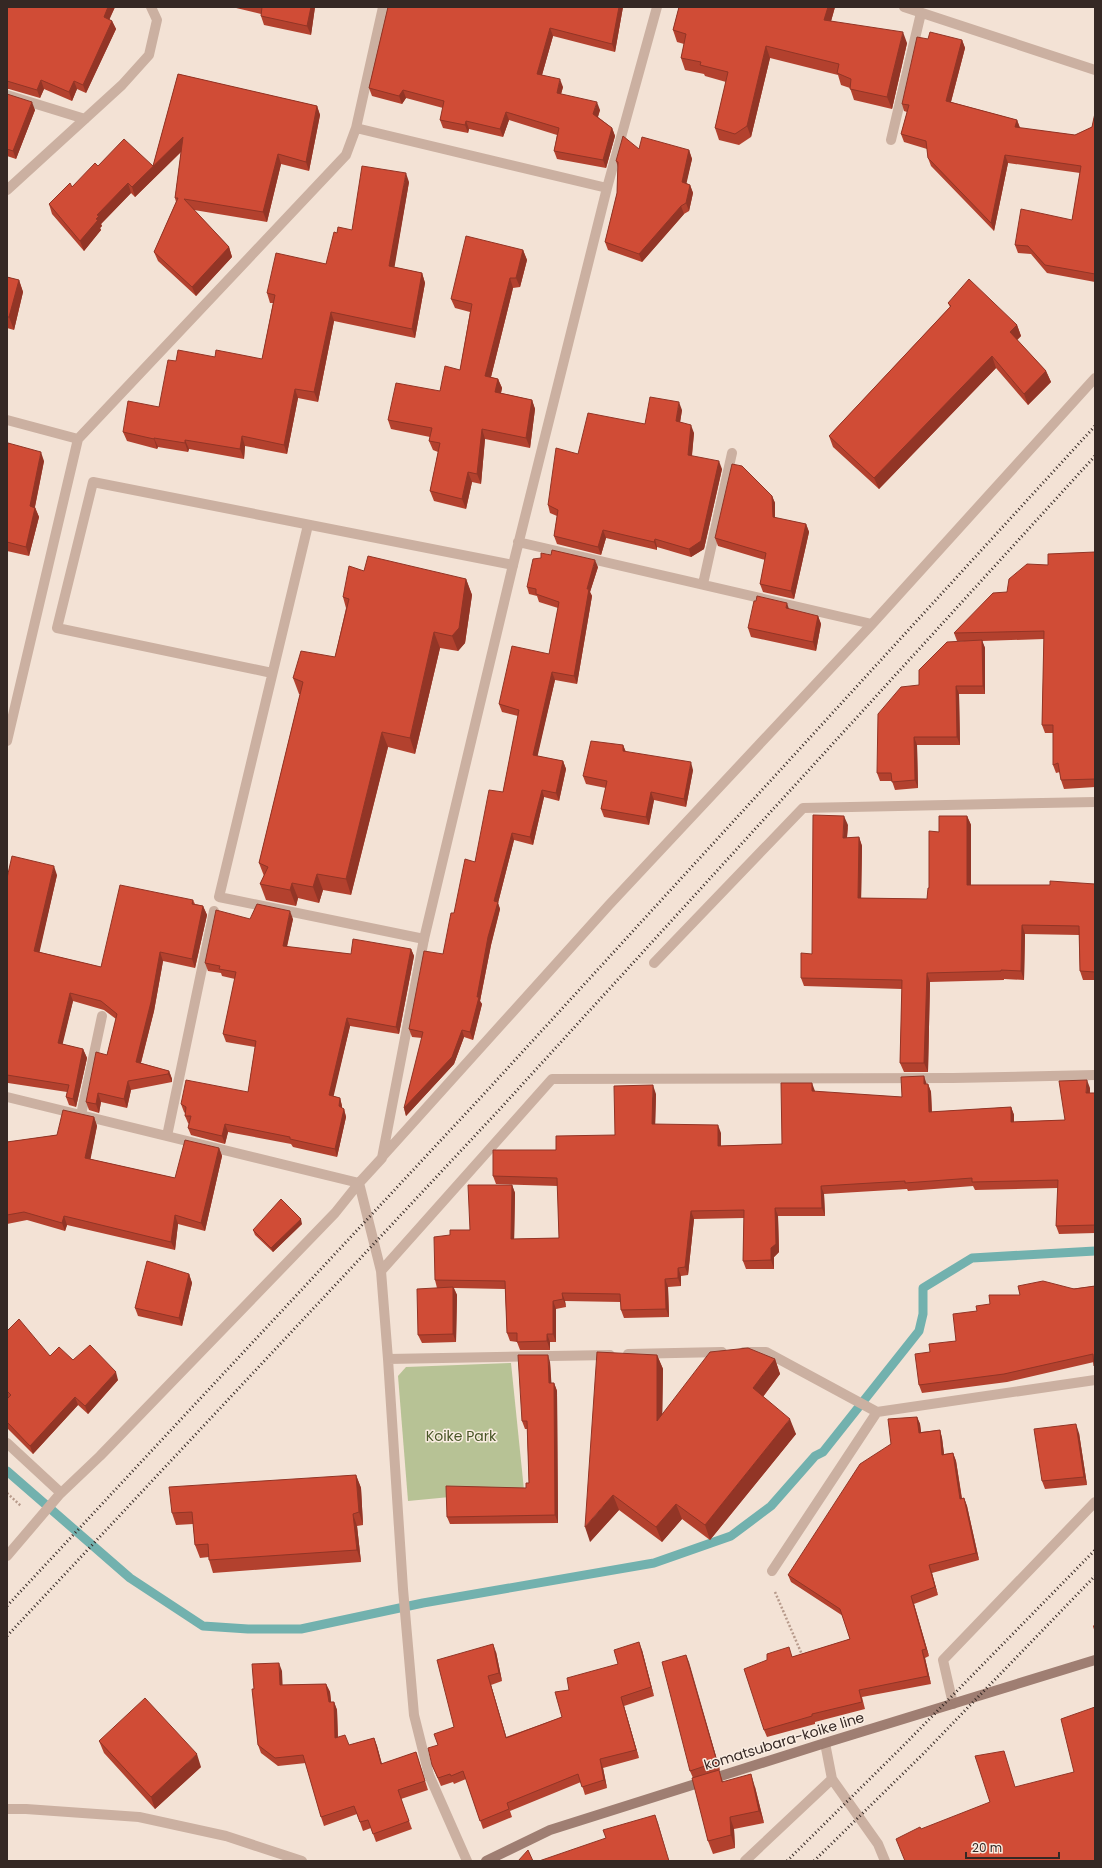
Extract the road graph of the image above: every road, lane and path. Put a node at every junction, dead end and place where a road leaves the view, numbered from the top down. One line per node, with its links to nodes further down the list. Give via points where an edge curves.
1 (152, 7): 8 (street, via 157,20 149,55 122,85)
2 (383, 7): 9 (street)
3 (657, 7): 11 (street)
4 (904, 7): 5 (street)
5 (921, 13): 6 (street); 10 (street)
6 (1095, 70)
7 (7, 95): 8 (street)
8 (85, 119): 12 (street)
9 (356, 128): 11 (street); 15 (street, via 346,155)
10 (891, 140)
11 (607, 188): 18 (street)
12 (7, 190)
13 (1095, 378): 21 (street)
14 (7, 420): 15 (street)
15 (78, 439): 23 (street)
16 (732, 453): 20 (street)
17 (308, 524): 19 (street); 22 (street); 22 (street, via 93,482 57,628)
18 (518, 542): 19 (street); 20 (street)
19 (513, 565): 26 (street)
20 (703, 584): 21 (street)
21 (872, 624): 33 (street, via 609,905)
22 (272, 673): 26 (street, via 219,897)
23 (7, 741)
24 (1095, 802): 27 (street, via 803,808)
25 (214, 910): 32 (street)
26 (424, 939): 33 (street)
27 (654, 963)
28 (102, 1016): 31 (street)
29 (1095, 1075): 35 (street, via 552,1079)
30 (7, 1097): 31 (street)
31 (81, 1115): 32 (street)
32 (168, 1136): 34 (street)
33 (382, 1158): 34 (street)
34 (359, 1183): 35 (street); 40 (street, via 336,1213)
35 (381, 1271): 36 (street)
36 (388, 1359): 38 (street, via 766,1352); 51 (street, via 414,1715 429,1775)
37 (1095, 1380): 38 (street)
38 (877, 1412): 43 (street)
39 (7, 1443): 40 (street)
40 (60, 1494): 42 (street)
41 (1095, 1502): 46 (street, via 943,1660)
42 (7, 1556)
43 (772, 1570): 45 (path, via 770,1582)
44 (1095, 1660): 46 (main road, komatsubara-koike line)
45 (804, 1662)
46 (953, 1704): 47 (main road, komatsubara-koike line)
47 (825, 1742): 48 (street); 52 (main road, komatsubara-koike line, via 550,1830)
48 (832, 1779): 53 (street); 54 (street, via 878,1844)
49 (7, 1809): 50 (street, via 139,1817 226,1836)
50 (302, 1861)
51 (467, 1861)
52 (486, 1861)
53 (745, 1861)
54 (885, 1861)

